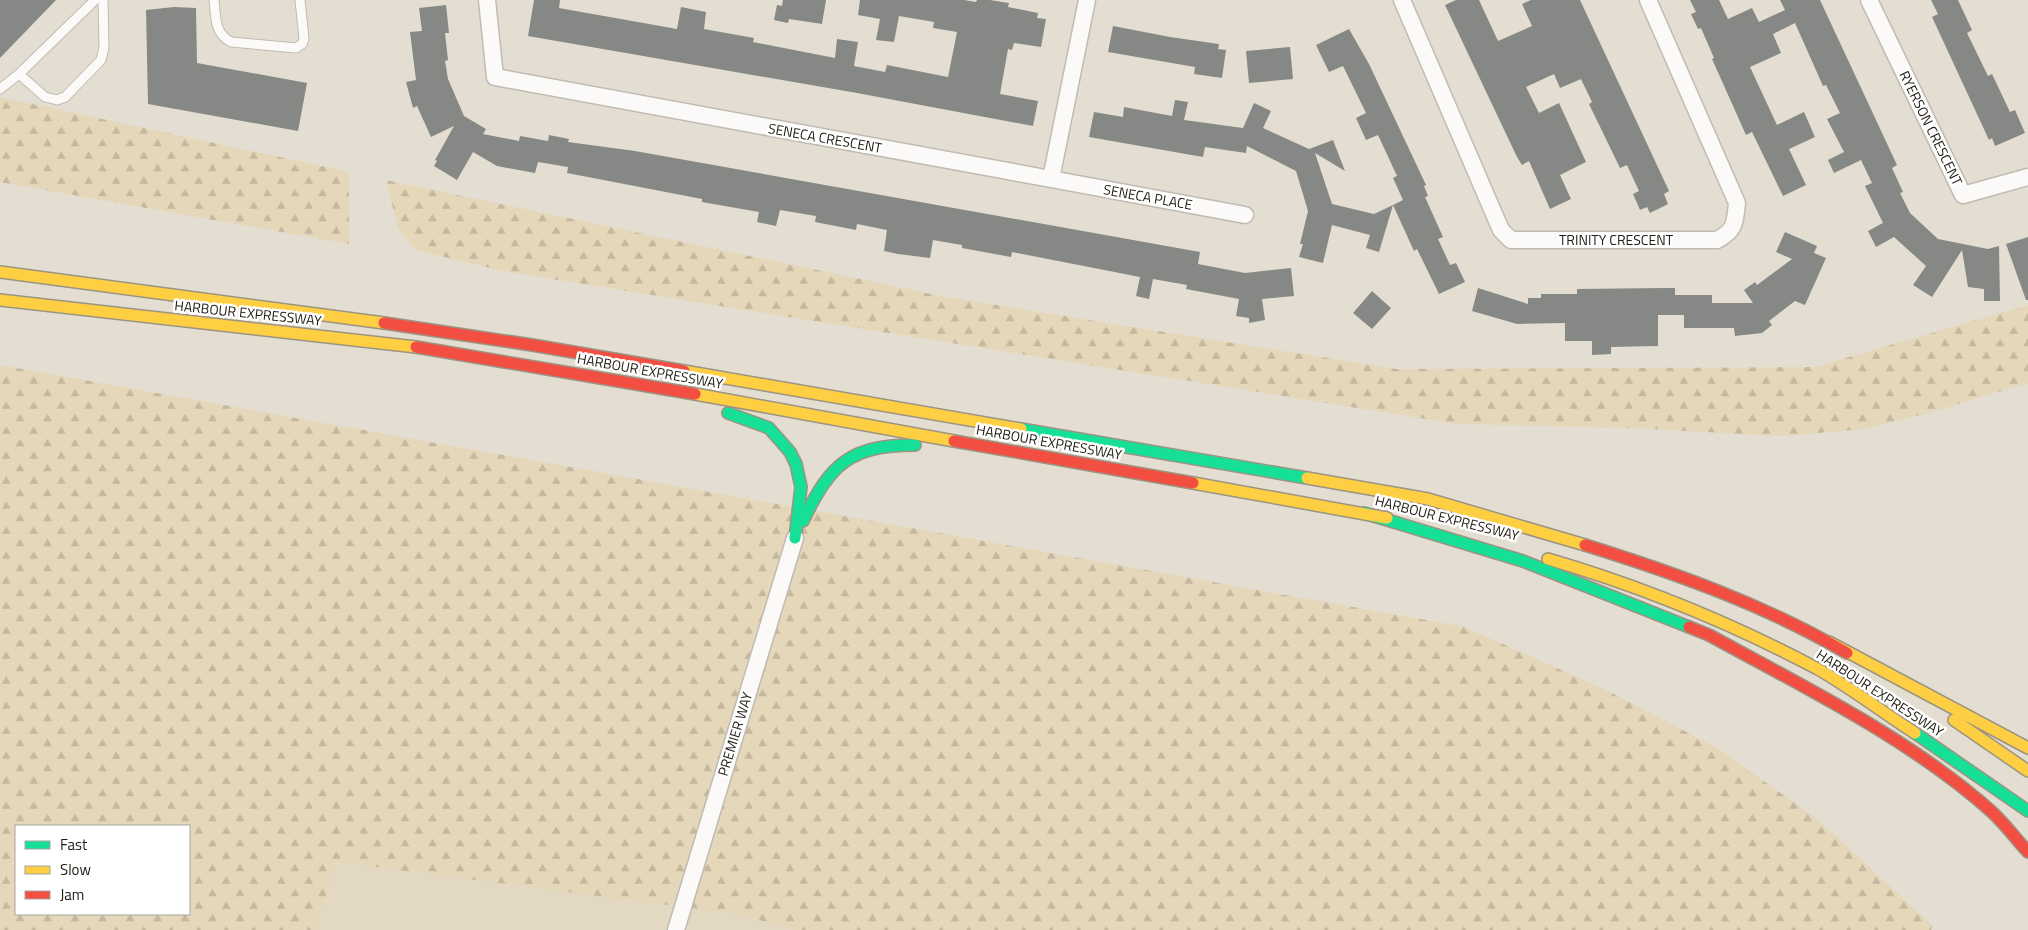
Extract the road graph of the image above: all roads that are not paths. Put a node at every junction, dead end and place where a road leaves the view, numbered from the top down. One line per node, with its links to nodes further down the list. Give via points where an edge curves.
1 (95, 0): 10 (lane)
2 (103, 0): 10 (lane, via 104,48 101,60 65,96 57,100 45,97)
3 (214, 0): 4 (lane, via 221,37 231,42 296,48 304,39)
4 (300, 0)
5 (487, 0): 13 (street, SENECA CRESCENT, via 495,77)
6 (1087, 0): 13 (street)
7 (1402, 0): 8 (street, TRINITY CRESCENT, via 1501,230 1511,240 1717,240 1730,233 1736,220 1737,203)
8 (1648, 0)
9 (1869, 0): 12 (street, RYERSON CRESCENT, via 1963,196)
10 (19, 74): 11 (lane)
11 (0, 89)
12 (2028, 177)
13 (1052, 179): 14 (street, SENECA PLACE)
14 (1245, 215)
15 (65, 269): 17 (main road)
16 (0, 272): 17 (main road, HARBOUR EXPRESSWAY)
17 (186, 297): 23 (main road, HARBOUR EXPRESSWAY, via 532,345 1428,499 1539,529 1649,566 1751,604)
18 (0, 300): 19 (main road, HARBOUR EXPRESSWAY, via 430,349)
19 (609, 379): 20 (main road, HARBOUR EXPRESSWAY); 22 (main road, via 753,420 770,429 791,451 800,471 801,510)
20 (1029, 454): 21 (main road, HARBOUR EXPRESSWAY); 22 (main road, via 891,444 869,447 848,458 827,477 815,493)
21 (1364, 513): 26 (main road, HARBOUR EXPRESSWAY, via 1473,537 1605,576 1724,624 1817,669); 27 (main road, via 1523,561 1709,635 1835,704 1934,766 1993,812)
22 (795, 538): 28 (street, PREMIER WAY)
23 (1829, 642): 24 (main road); 25 (main road, HARBOUR EXPRESSWAY, via 1917,695)
24 (2028, 748)
25 (2028, 771)
26 (2028, 811)
27 (2028, 852)
28 (676, 930)

